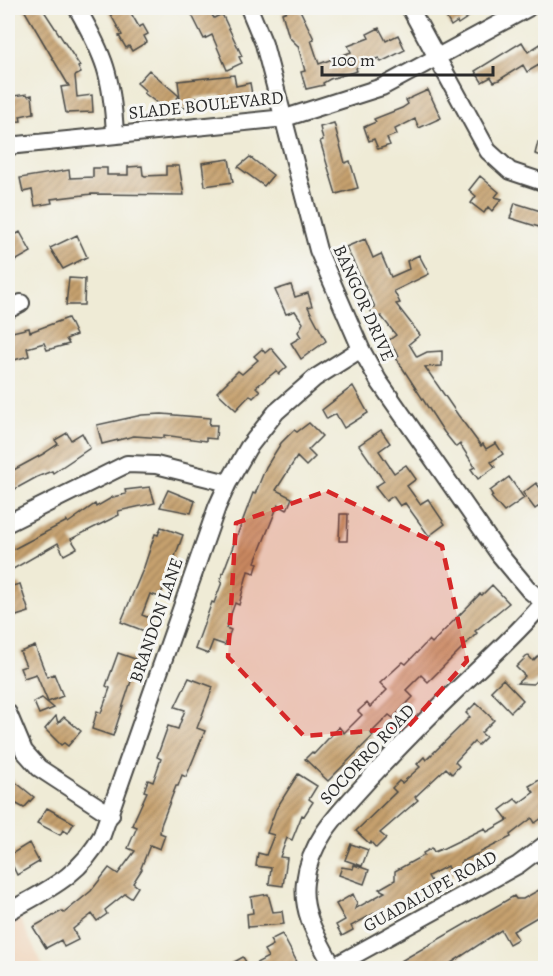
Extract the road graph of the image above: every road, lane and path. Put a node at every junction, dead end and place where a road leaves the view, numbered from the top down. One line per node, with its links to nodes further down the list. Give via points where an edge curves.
1 (77, 8): 7 (street, via 108,70)
2 (249, 8): 6 (street, BANGOR DRIVE, via 264,44)
3 (410, 8): 5 (street)
4 (528, 8): 5 (street, SLADE BOULEVARD)
5 (437, 59): 6 (street, SLADE BOULEVARD, via 382,87); 9 (street, via 488,151 510,171)
6 (285, 118): 7 (street, SLADE BOULEVARD); 10 (street, BANGOR DRIVE, via 318,250)
7 (115, 134): 8 (street, SLADE BOULEVARD)
8 (8, 146)
9 (546, 183)
10 (361, 349): 11 (street, BRANDON LANE, via 315,378 276,412 248,447); 13 (street, BANGOR DRIVE, via 378,380 499,554)
11 (228, 483): 12 (street, via 156,465 127,464); 15 (street, BRANDON LANE)
12 (8, 523)
13 (545, 603): 18 (street, SOCORRO ROAD, via 392,755 328,825 315,846 305,882 306,911)
14 (8, 713): 15 (street, via 24,751 39,768)
15 (111, 815): 17 (street, BRANDON LANE, via 91,855 70,876)
16 (546, 844): 18 (street, GUADALUPE ROAD, via 519,865)
17 (8, 912)
18 (332, 968)

